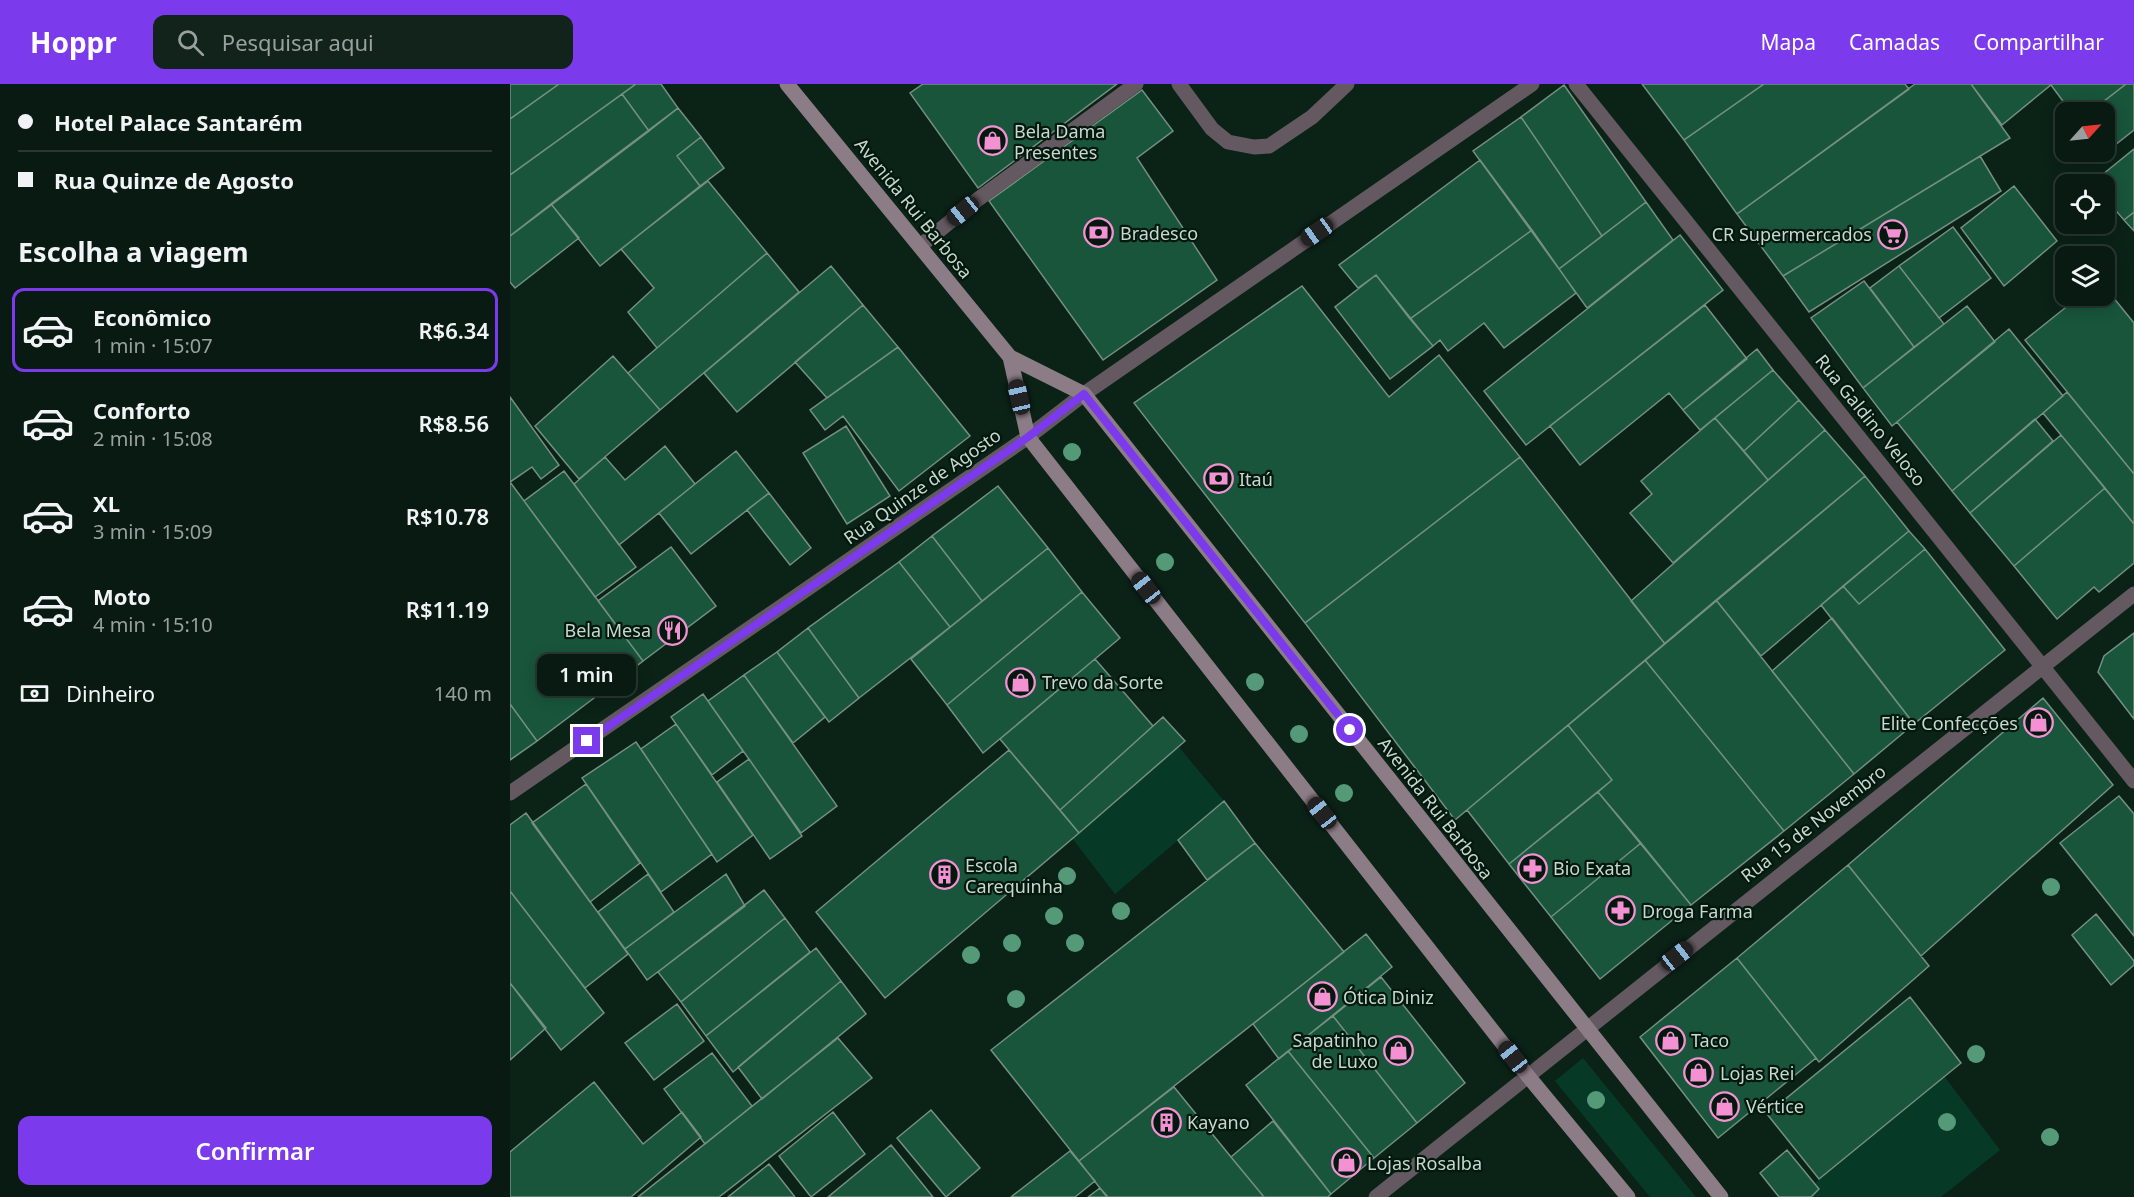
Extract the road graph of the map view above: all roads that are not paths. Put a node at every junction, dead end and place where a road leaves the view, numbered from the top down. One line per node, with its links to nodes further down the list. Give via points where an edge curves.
1 (787, 84): 7 (main road, Avenida Rui Barbosa)
2 (1136, 84): 7 (street)
3 (1179, 84): 4 (street, via 1212,129 1228,142 1269,147 1312,117)
4 (1347, 84)
5 (1532, 84): 9 (street, Rua Quinze de Agosto)
6 (1576, 84): 12 (street, Rua Galdino Veloso)
7 (920, 246): 8 (main road, Avenida Rui Barbosa)
8 (1010, 357): 9 (main road, Avenida Rui Barbosa); 10 (main road, Avenida Rui Barbosa)
9 (1084, 394): 10 (street, Rua Quinze de Agosto); 15 (main road, Avenida Rui Barbosa)
10 (1028, 437): 14 (street, Rua Quinze de Agosto); 16 (main road, Avenida Rui Barbosa)
11 (2134, 594): 12 (street, Rua 15 de Novembro)
12 (2043, 666): 13 (street, Rua Galdino Veloso); 15 (street, Rua 15 de Novembro)
13 (2134, 781)
14 (510, 793)
15 (1586, 1028): 16 (street, Rua 15 de Novembro); 19 (main road, Avenida Rui Barbosa)
16 (1528, 1076): 17 (street, Rua 15 de Novembro); 18 (main road, Avenida Rui Barbosa)
17 (1376, 1197)
18 (1628, 1197)
19 (1721, 1197)

